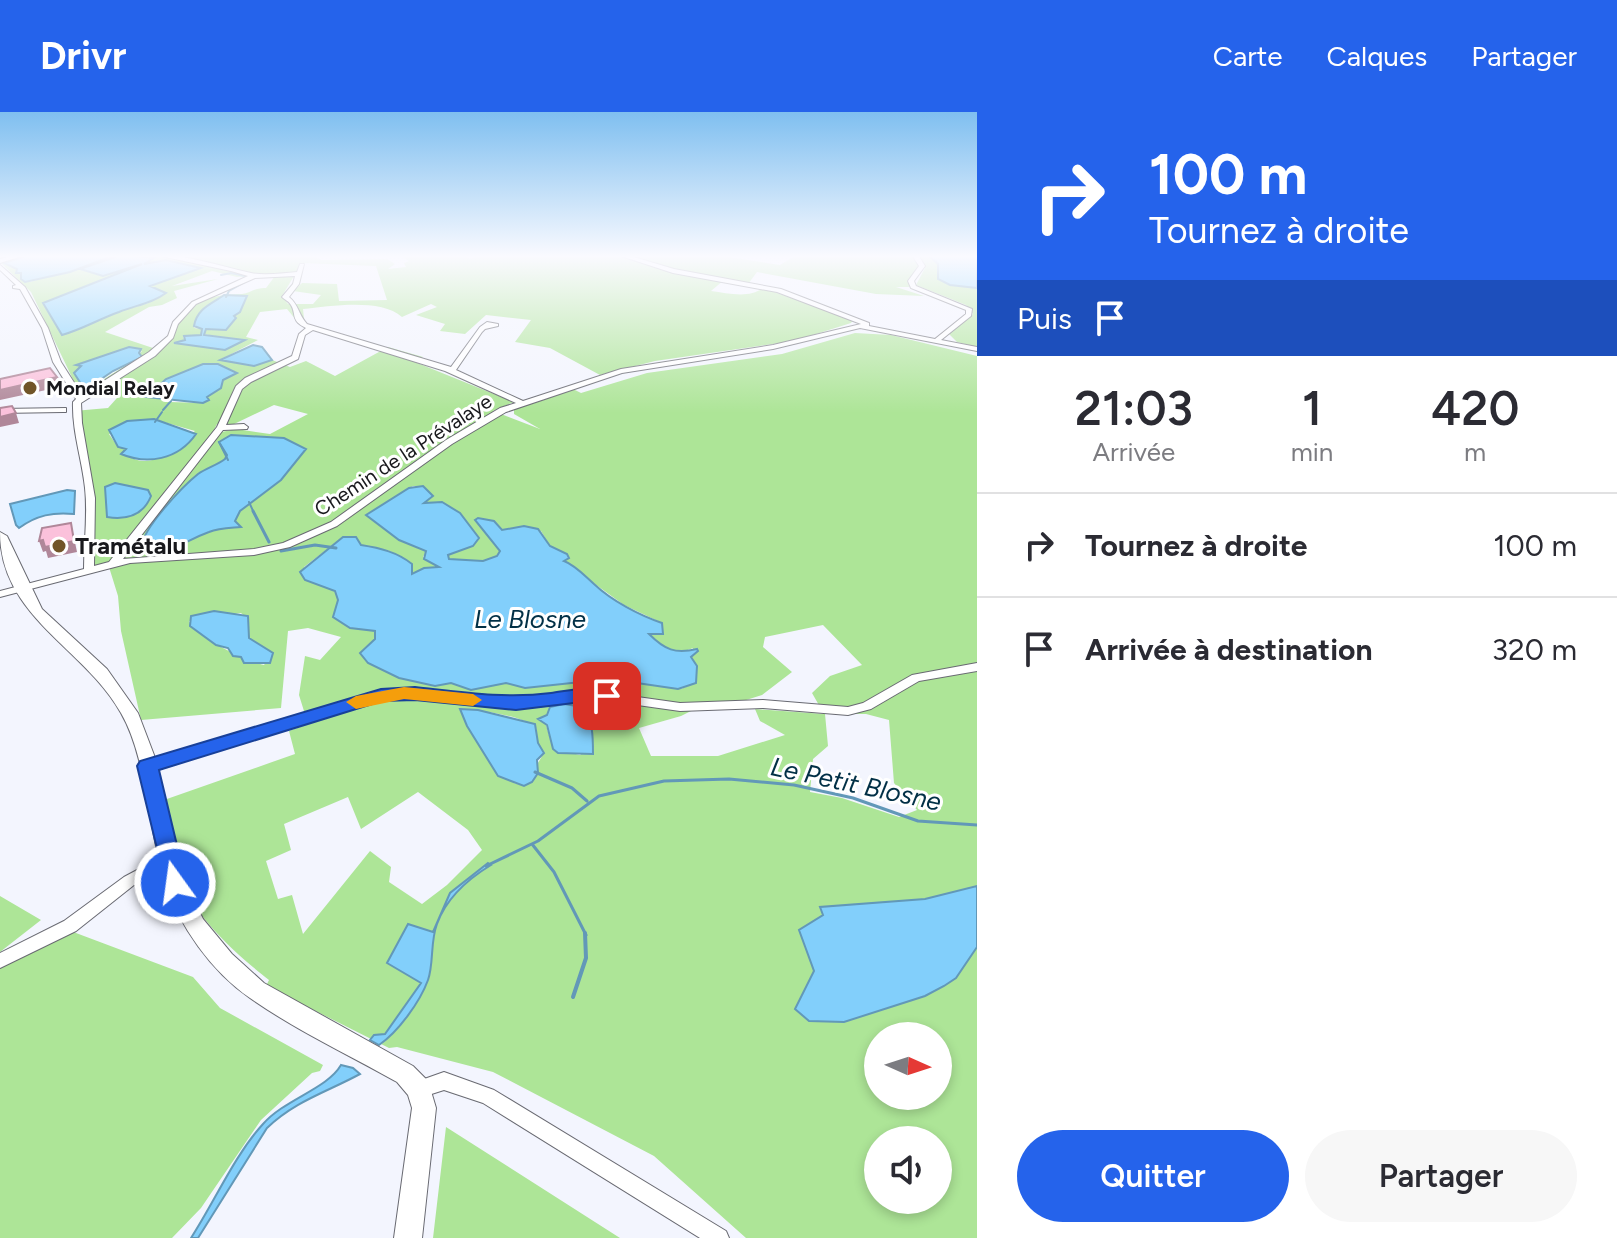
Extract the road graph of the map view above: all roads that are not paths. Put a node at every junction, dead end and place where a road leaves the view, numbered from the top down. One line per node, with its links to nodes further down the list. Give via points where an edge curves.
1 (32, 308): 12 (street)
2 (190, 308): 12 (street, via 175,323 171,337 152,354)
3 (295, 308): 7 (street, via 300,321)
4 (821, 308): 6 (street)
5 (965, 308): 9 (street, via 969,315)
6 (860, 324): 9 (street, Chemin de la Prévalaye); 13 (street, Chemin de la Prévalaye, via 773,347 621,371)
7 (312, 327): 11 (street); 17 (street, via 302,334 295,357 243,384)
8 (482, 328): 11 (street)
9 (938, 339): 10 (street, Chemin de la Prévalaye)
10 (977, 349)
11 (452, 371): 13 (street)
12 (78, 402): 20 (street, via 79,445 91,500)
13 (522, 403): 19 (street, Chemin de la Prévalaye, via 482,421 334,524 295,542 254,552)
14 (63, 410): 15 (street)
15 (0, 411)
16 (244, 427): 17 (street)
17 (221, 428): 19 (street)
18 (0, 536): 21 (main road)
19 (114, 563): 20 (street, Chemin de la Prévalaye)
20 (89, 569): 21 (street, Chemin de la Prévalaye)
21 (22, 588): 22 (street, Chemin de la Prévalaye); 24 (main road, via 36,612 115,690 134,723)
22 (0, 594)
23 (977, 667): 24 (street, via 916,678 848,711 763,704 696,708 595,695 516,704 393,694)
24 (148, 766): 25 (main road)
25 (169, 859): 26 (street, via 129,881 70,926); 27 (main road, via 195,925 224,961 256,990 385,1060)
26 (0, 961)
27 (419, 1089): 28 (main road, via 424,1108); 29 (street, via 444,1081 488,1096)
28 (408, 1238)
29 (719, 1238)

